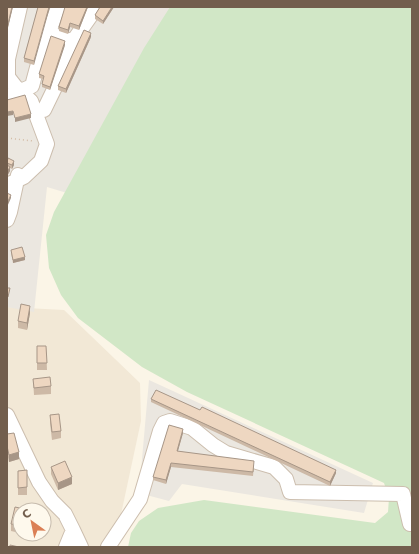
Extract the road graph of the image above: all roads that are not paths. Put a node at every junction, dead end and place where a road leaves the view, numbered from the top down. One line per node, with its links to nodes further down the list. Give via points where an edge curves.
1 (20, 7): 6 (street, via 8,59 8,77)
2 (58, 7): 4 (street)
3 (97, 7): 5 (street)
4 (50, 30): 5 (street, via 56,36); 6 (street, via 32,86)
5 (74, 41): 8 (street)
6 (21, 92): 7 (street); 9 (street, via 31,101 47,144 41,161 24,177)
7 (7, 97)
8 (44, 110)
9 (14, 180): 10 (street)
10 (7, 220)
11 (7, 415): 13 (street, via 39,482 65,514)
12 (410, 524): 16 (street, via 403,494 290,492 286,479 274,467 226,453 192,428 170,421 164,423 160,431 140,499)
13 (73, 530): 14 (street); 15 (street)
14 (66, 547)
15 (81, 547)
16 (108, 547)

